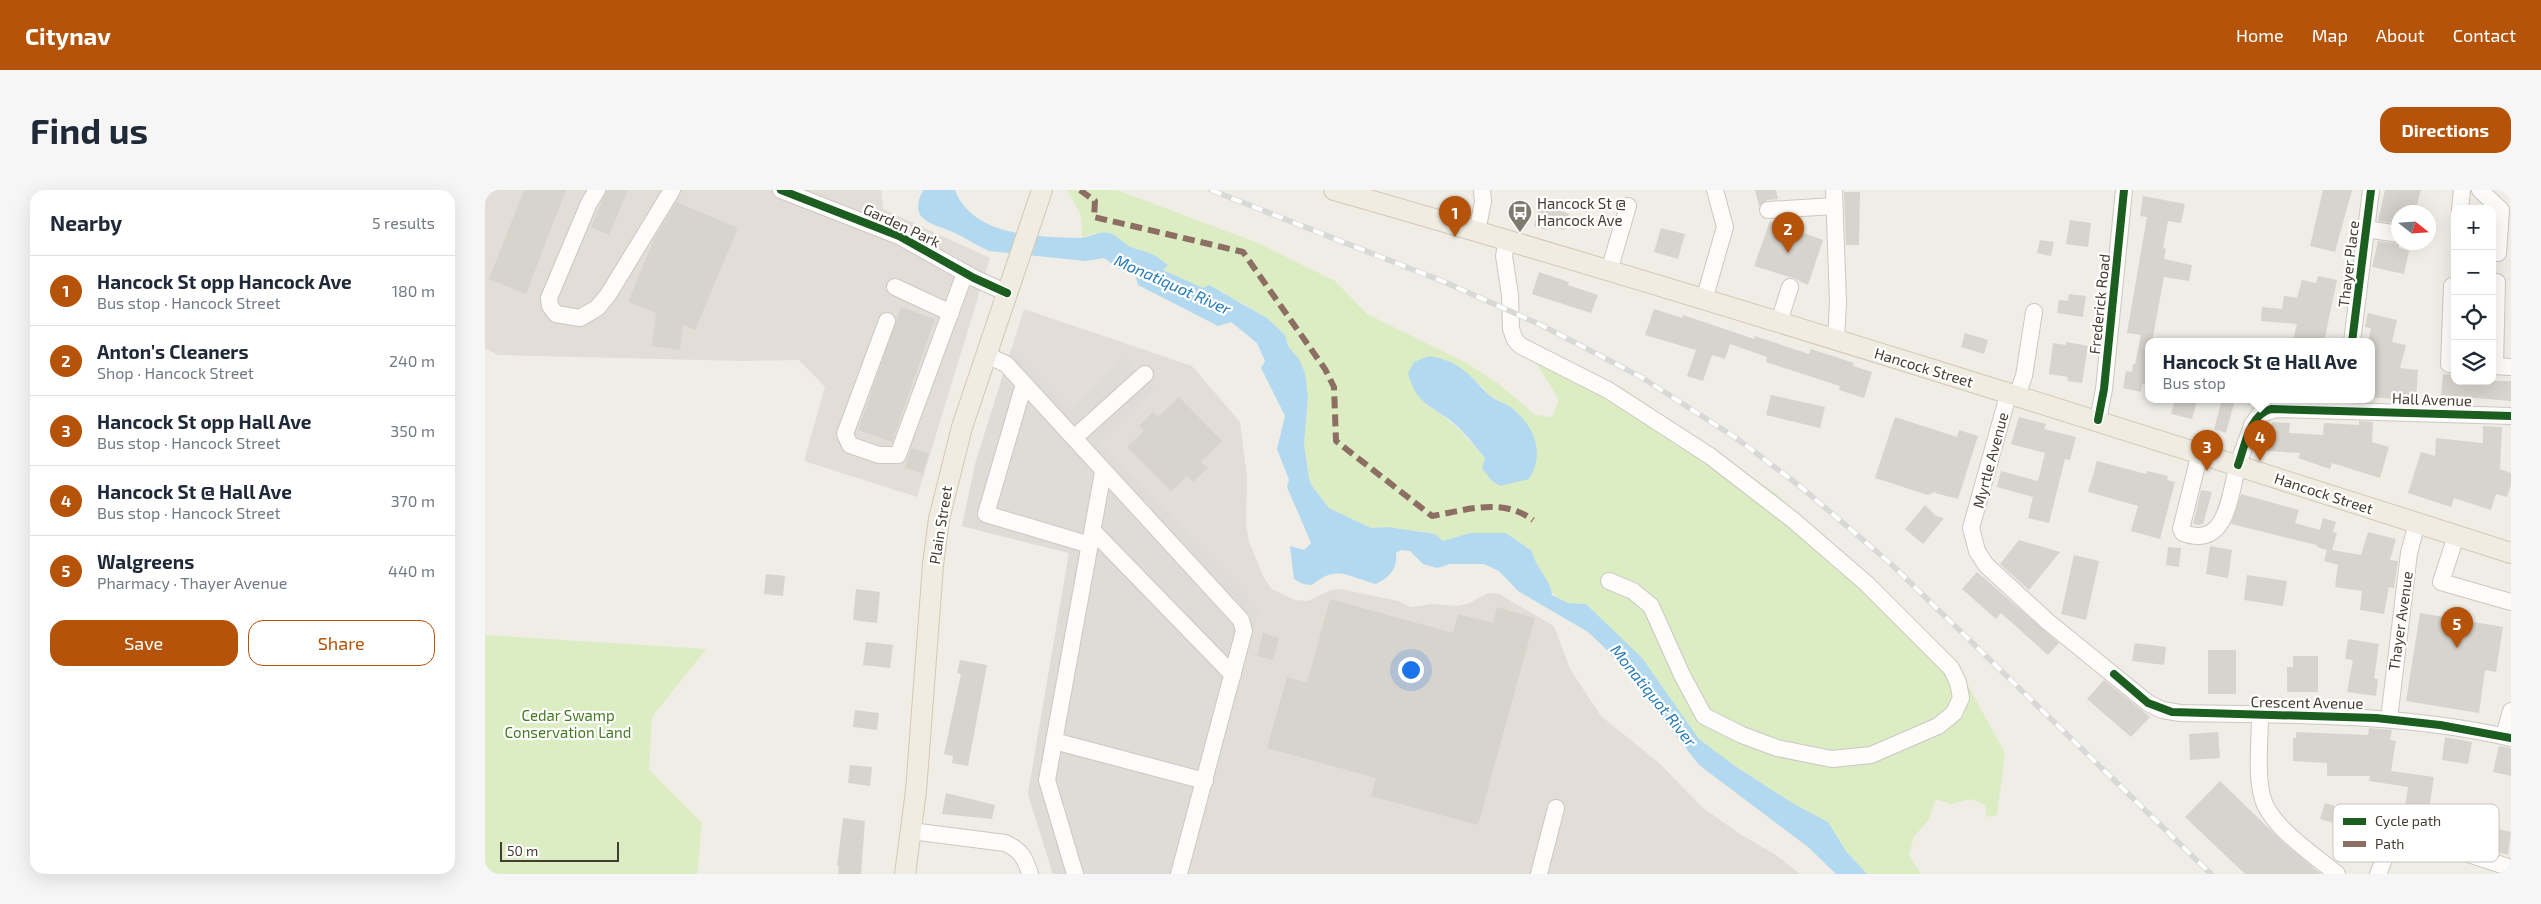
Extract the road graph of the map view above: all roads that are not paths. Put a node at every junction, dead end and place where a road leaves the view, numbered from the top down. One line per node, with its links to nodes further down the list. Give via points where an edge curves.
1 (597, 190): 2 (street, via 549,298 555,314 580,318 597,308)
2 (672, 190)
3 (781, 190): 12 (street, Garden Park)
4 (1042, 190): 27 (main road, Plain Street)
5 (1334, 190): 18 (main road, Hancock Street)
6 (1482, 190): 18 (street)
7 (1715, 190): 29 (street, via 1725,227)
8 (2124, 190): 44 (street, Frederick Road)
9 (2371, 190): 17 (street, Thayer Place)
10 (2462, 190): 14 (street)
11 (2480, 190): 21 (street, via 2501,210)
12 (810, 195): 23 (street, Garden Park, via 899,236)
13 (1834, 198): 16 (street); 35 (street, via 1838,302)
14 (2460, 205)
15 (1628, 206): 22 (street)
16 (1768, 210)
17 (2366, 229): 19 (street); 34 (street, Thayer Place)
18 (1477, 231): 20 (main road, Hancock Street)
19 (2391, 233)
20 (1507, 240): 22 (main road, Hancock Street); 54 (street, via 1505,265 1511,329 1515,340 1528,351 1608,390 1711,456 1793,520 1867,584 1951,668 1961,698 1954,713 1938,726 1871,754 1832,759 1777,748 1742,736 1704,716 1651,606 1633,591)
21 (2500, 253)
22 (1609, 270): 29 (main road, Hancock Street)
23 (965, 273): 27 (street, Garden Park); 31 (street)
24 (2500, 282): 38 (street)
25 (895, 287): 31 (street)
26 (1790, 287): 33 (street)
27 (1007, 292): 36 (main road, Plain Street)
28 (2452, 295): 37 (street)
29 (1704, 300): 33 (main road, Hancock Street)
30 (2034, 312): 41 (street, Myrtle Avenue, via 2024,376)
31 (951, 313): 32 (street, via 898,455 879,455 850,445 845,434)
32 (887, 321)
33 (1779, 322): 35 (main road, Hancock Street)
34 (2352, 338)
35 (1836, 340): 41 (main road, Hancock Street)
36 (986, 355): 40 (street, via 1006,364); 64 (main road, Plain Street, via 959,434 939,519)
37 (2451, 364)
38 (2500, 367)
39 (1145, 374): 45 (street)
40 (1024, 384): 45 (street); 52 (street, via 986,514)
41 (2013, 394): 44 (main road, Hancock Street); 50 (street, Myrtle Avenue)
42 (2347, 405): 43 (street, Hall Avenue); 47 (street, Hall Avenue, via 2265,411 2255,419)
43 (2511, 416)
44 (2098, 420): 46 (main road, Hancock Street)
45 (1074, 438): 48 (street)
46 (2200, 453): 47 (main road, Hancock Street); 47 (street, Hall Avenue, via 2181,530 2187,534 2199,537 2216,529 2225,515)
47 (2238, 466): 49 (main road, Hancock Street)
48 (1103, 472): 52 (street); 56 (street, via 1241,620 1244,631)
49 (2417, 523): 51 (main road, Hancock Street); 59 (street, Thayer Avenue, via 2409,553)
50 (1971, 528): 58 (street, Crescent Avenue, via 1977,551 1986,565 2047,621 2148,703 2162,710 2180,713)
51 (2456, 536): 53 (main road, Hancock Street); 55 (street, via 2441,582)
52 (1091, 538): 56 (street); 61 (street)
53 (2511, 553)
54 (1609, 581)
55 (2511, 602)
56 (1233, 675): 62 (street)
57 (2511, 710): 60 (street)
58 (2260, 715): 59 (street, Crescent Avenue); 73 (street, via 2261,786 2267,810)
59 (2389, 719): 60 (street, Crescent Avenue)
60 (2507, 737)
61 (1054, 741): 62 (street); 70 (street, via 1047,780)
62 (1205, 781): 71 (street)
63 (1556, 808): 72 (street)
64 (911, 831): 68 (main road, Plain Street); 69 (street, via 1005,843 1024,855)
65 (2383, 862): 74 (street)
66 (2493, 862): 67 (street)
67 (2511, 868)
68 (905, 874)
69 (1030, 874)
70 (1075, 874)
71 (1179, 874)
72 (1539, 874)
73 (2337, 874)
74 (2378, 874)

